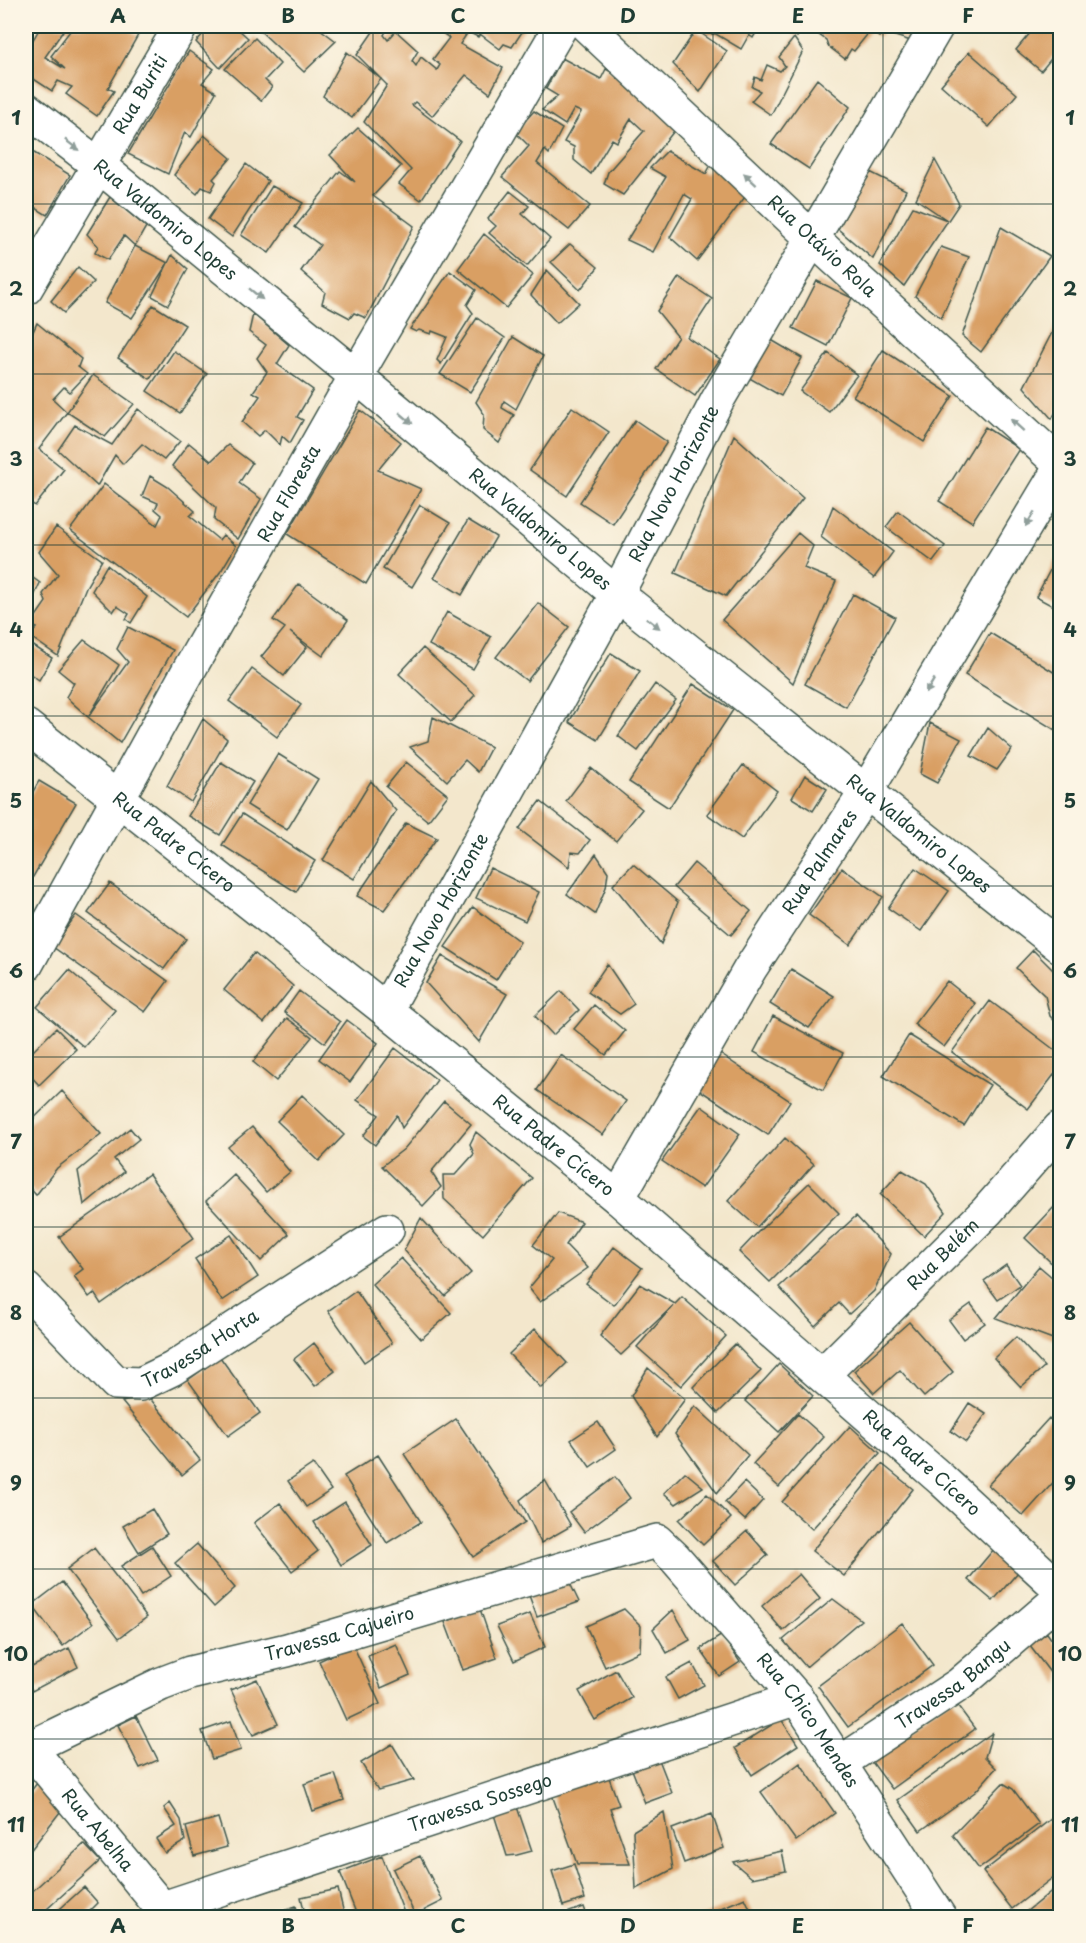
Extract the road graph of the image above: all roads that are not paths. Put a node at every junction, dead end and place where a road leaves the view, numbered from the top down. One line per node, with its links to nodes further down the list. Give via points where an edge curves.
1 (181, 26): 6 (street, Rua Buriti)
2 (561, 26): 9 (street, Rua Floresta)
3 (587, 26): 7 (street, Rua Otávio Rola, one-way to 3)
4 (937, 26): 7 (street, Rua Novo Horizonte)
5 (26, 109): 6 (street, Rua Valdomiro Lopes, one-way to 6)
6 (98, 165): 8 (street, Rua Buriti); 9 (street, Rua Valdomiro Lopes, one-way to 9)
7 (812, 238): 10 (street, Rua Otávio Rola, one-way to 7); 11 (street, Rua Novo Horizonte, via 717,401)
8 (26, 288)
9 (356, 376): 11 (street, Rua Valdomiro Lopes, one-way to 11); 14 (street, Rua Floresta)
10 (1060, 466): 13 (street, Rua Palmares, one-way to 13)
11 (617, 594): 13 (street, Rua Valdomiro Lopes, one-way to 13); 17 (street, Rua Novo Horizonte)
12 (26, 726): 14 (street, Rua Padre Cícero)
13 (866, 792): 15 (street, Rua Valdomiro Lopes); 19 (street, Rua Palmares, via 750,969)
14 (118, 798): 16 (street, Rua Floresta); 17 (street, Rua Padre Cícero)
15 (1060, 946)
16 (26, 964)
17 (386, 1010): 19 (street, Rua Padre Cícero)
18 (1060, 1128): 22 (street, Rua Belém, via 987,1211)
19 (618, 1198): 22 (street, Rua Padre Cícero)
20 (387, 1230): 21 (street, Travessa Horta, via 172,1369 141,1384 116,1383)
21 (26, 1289)
22 (822, 1375): 24 (street, Rua Padre Cícero)
23 (657, 1540): 26 (street, Rua Chico Mendes); 27 (street, Travessa Cajueiro, via 287,1650 190,1673)
24 (1060, 1589)
25 (1060, 1598): 28 (street, Travessa Bangu, via 960,1684)
26 (797, 1698): 28 (street, Rua Chico Mendes); 29 (street, Travessa Sossego)
27 (27, 1746): 29 (street, Rua Abelha)
28 (840, 1763): 30 (street, Rua Chico Mendes)
29 (166, 1913)
30 (940, 1917)

